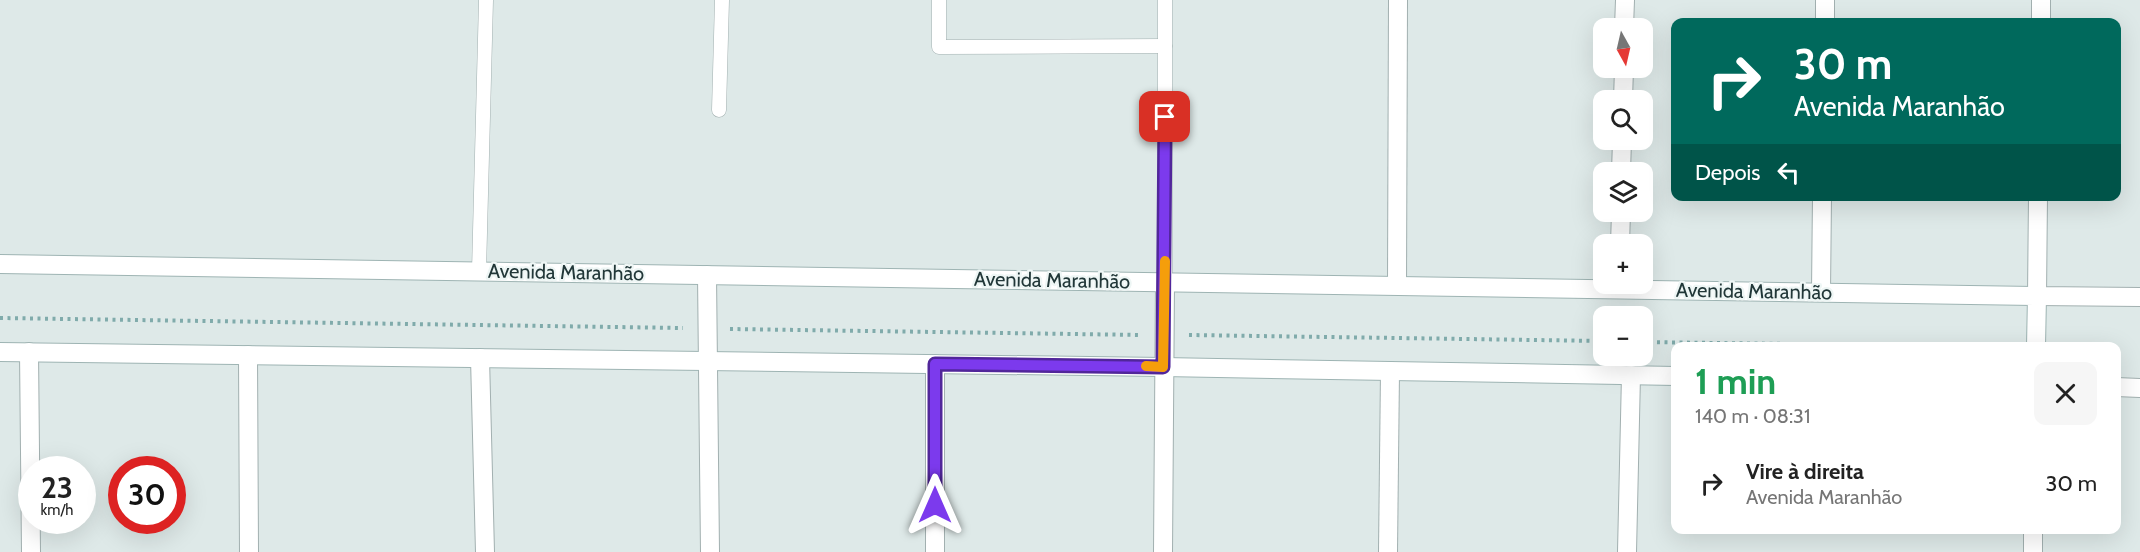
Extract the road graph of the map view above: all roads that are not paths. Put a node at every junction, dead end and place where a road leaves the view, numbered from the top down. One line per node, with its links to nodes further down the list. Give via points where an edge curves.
1 (486, 0): 17 (lane)
2 (722, 0): 13 (lane)
3 (939, 0): 12 (lane, via 939,47)
4 (1165, 0): 12 (lane)
5 (1398, 0): 20 (street)
6 (1625, 0): 9 (street)
7 (1825, 0): 10 (street)
8 (2041, 0): 11 (street)
9 (1624, 18)
10 (1825, 18)
11 (2041, 18)
12 (1165, 46): 19 (lane)
13 (719, 110)
14 (1822, 201): 23 (street)
15 (2038, 201): 24 (street)
16 (0, 264): 17 (street, Avenida Maranhão)
17 (479, 271): 18 (street, Avenida Maranhão)
18 (707, 275): 19 (street, Avenida Maranhão); 31 (street)
19 (1165, 282): 20 (street, Avenida Maranhão); 33 (street)
20 (1397, 285): 21 (street, Avenida Maranhão)
21 (1593, 286)
22 (1653, 287): 23 (street, Avenida Maranhão)
23 (1821, 292): 24 (street, Avenida Maranhão)
24 (2037, 296): 25 (street, Avenida Maranhão); 26 (street)
25 (2140, 297)
26 (2036, 342)
27 (0, 352): 28 (street)
28 (29, 352): 29 (street); 40 (street)
29 (248, 355): 30 (street); 41 (street)
30 (480, 358): 31 (street); 42 (street)
31 (708, 361): 32 (street); 43 (street)
32 (935, 364): 33 (street); 44 (street)
33 (1163, 367): 34 (street); 45 (street)
34 (1390, 370): 35 (street); 46 (street)
35 (1631, 375): 36 (street); 47 (street)
36 (1671, 376)
37 (2121, 387): 38 (street)
38 (2140, 388)
39 (2033, 534): 48 (street)
40 (31, 552)
41 (249, 552)
42 (485, 552)
43 (710, 552)
44 (935, 552)
45 (1163, 552)
46 (1388, 552)
47 (1628, 552)
48 (2032, 552)

